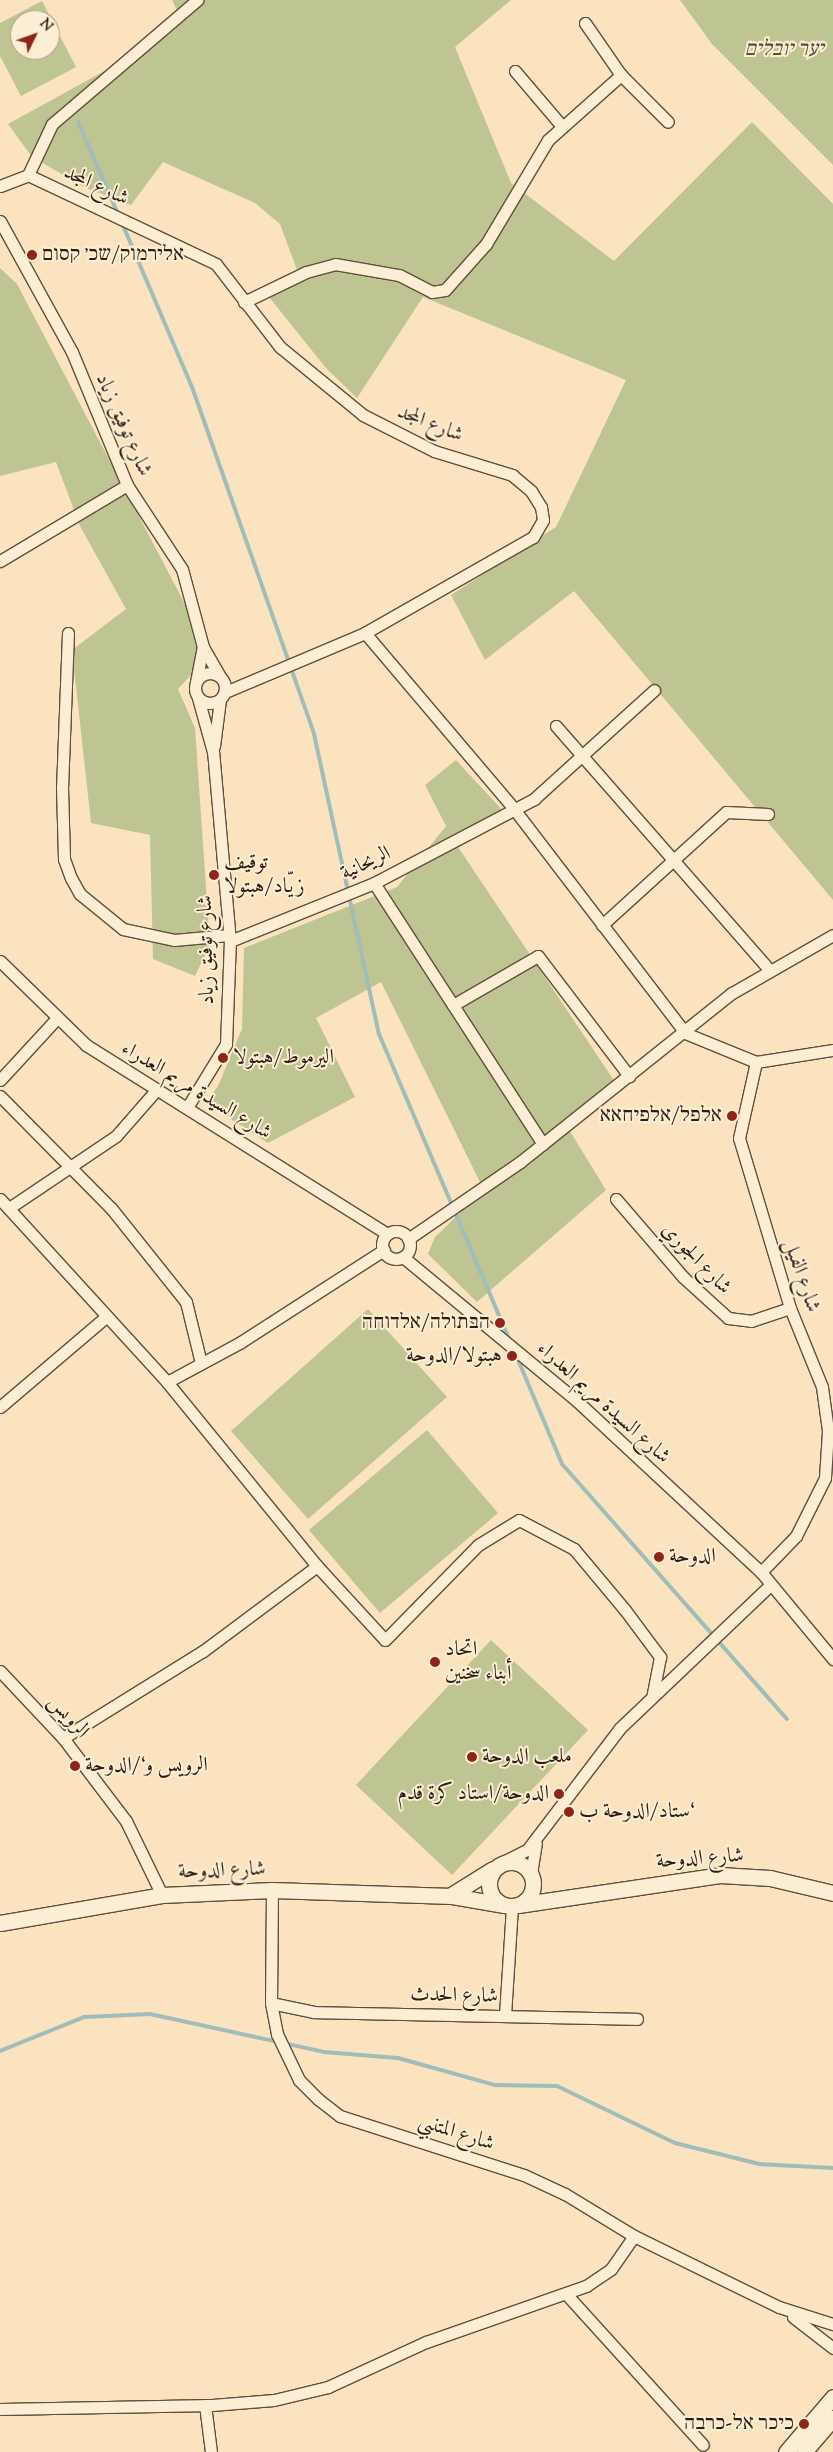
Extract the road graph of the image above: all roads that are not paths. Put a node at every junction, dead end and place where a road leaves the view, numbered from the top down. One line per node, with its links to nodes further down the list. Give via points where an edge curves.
1 (197, 0): 7 (street, via 52,124)
2 (586, 24): 4 (street)
3 (515, 71): 6 (street)
4 (621, 75): 5 (street); 6 (street)
5 (668, 122)
6 (561, 125): 10 (street, via 486,244 445,290 432,292 399,275 335,264 306,272)
7 (28, 175): 8 (street); 10 (street, شارع المجد, via 216,264)
8 (0, 186)
9 (0, 221): 11 (street, شارع توفيق زياد, via 72,352)
10 (244, 302): 14 (street, شارع المجد, via 280,347 363,415 434,451 512,475 531,490 541,507 543,520 533,537)
11 (127, 485): 12 (street); 15 (street, شارع توفيق زياد, via 182,569)
12 (0, 561)
13 (68, 633): 30 (street, الريحانية, via 62,787 64,859 70,878 80,894 123,928 174,940)
14 (365, 633): 19 (street, شارع المجد); 24 (street)
15 (203, 646): 16 (street); 17 (street)
16 (220, 677): 17 (street, via 208,673); 19 (street)
17 (196, 682): 20 (street)
18 (654, 690): 23 (street, الريحانية)
19 (222, 696): 20 (street, via 211,704); 22 (street)
20 (198, 698): 22 (street)
21 (556, 726): 23 (street)
22 (213, 752): 30 (street, شارع توفيق زياد)
23 (582, 756): 24 (street, الريحانية, via 534,799); 26 (street)
24 (514, 810): 27 (street, الريحانية); 28 (street)
25 (768, 814): 26 (street, via 726,812)
26 (672, 859): 28 (street); 32 (street)
27 (374, 884): 30 (street, الريحانية); 33 (street)
28 (602, 925): 35 (street)
29 (833, 935): 32 (street)
30 (229, 938): 42 (street, شارع توفيق زياد, via 226,1044)
31 (0, 961): 34 (street, شارع السيدة مريم العدراء, via 33,989)
32 (768, 968): 35 (street)
33 (453, 1005): 38 (street, via 538,956); 43 (street)
34 (56, 1018): 39 (street); 40 (street, شارع السيدة مريم العدراء, via 86,1045)
35 (684, 1033): 37 (street); 38 (street)
36 (833, 1050): 37 (street)
37 (756, 1062): 52 (street, شارع الفيل, via 739,1138)
38 (629, 1076): 43 (street)
39 (0, 1080)
40 (157, 1090): 42 (street, شارع السيدة مريم العدراء); 44 (street, via 116,1136)
41 (0, 1096): 44 (street)
42 (188, 1106): 48 (street, شارع السيدة مريم العدراء)
43 (543, 1144): 49 (street)
44 (69, 1169): 47 (street); 54 (street, via 111,1208 186,1302)
45 (0, 1199): 47 (street)
46 (616, 1199): 52 (street, شارع الجوري, via 683,1277 728,1318 751,1320)
47 (9, 1208): 53 (street)
48 (387, 1234): 49 (street, via 399,1231); 50 (street)
49 (408, 1238): 51 (street, via 409,1250)
50 (384, 1250): 51 (street, via 394,1259); 54 (street, via 242,1342)
51 (404, 1257): 58 (street, شارع السيدة مريم العدراء, via 578,1402)
52 (790, 1308): 58 (street, شارع الفيل, via 822,1387 828,1431 825,1478 796,1536)
53 (107, 1316): 55 (street); 56 (street)
54 (201, 1363): 55 (street)
55 (166, 1382): 57 (street)
56 (0, 1407)
57 (317, 1566): 62 (street, via 386,1640 478,1545 519,1520 574,1549 625,1610 660,1657); 63 (street, via 203,1651)
58 (761, 1572): 59 (street, شارع السيدة مريم العدراء)
59 (769, 1586): 60 (street, شارع السيدة مريم العدراء); 62 (street)
60 (833, 1660)
61 (0, 1671): 63 (street, الرويس)
62 (653, 1694): 64 (street, via 602,1750)
63 (63, 1738): 69 (street, الرويس, via 126,1821)
64 (539, 1837): 65 (street, via 527,1850); 66 (street)
65 (498, 1866): 66 (street, via 521,1864); 70 (street, شارع الدوحة, via 471,1887); 72 (street, via 489,1889)
66 (532, 1880): 71 (street, شارع الدوحة); 72 (street, via 528,1898)
67 (272, 1890): 69 (street, شارع الدوحة); 70 (street, شارع الدوحة); 74 (street, شارع المتنبي)
68 (833, 1893): 71 (street, شارع الدوحة, via 770,1878 720,1875)
69 (162, 1895): 73 (street, شارع الدوحة)
70 (447, 1896): 72 (street, شارع الدوحة)
71 (570, 1898): 72 (street, شارع الدوحة)
72 (511, 1906): 75 (street)
73 (0, 1923)
74 (271, 2003): 75 (street, شارع الحدث, via 314,2012); 77 (street, شارع المتنبي, via 277,2034 299,2080 340,2116 524,2175 565,2194)
75 (505, 2016): 76 (street, شارع الحدث)
76 (638, 2019)
77 (634, 2236): 78 (street, via 603,2276); 79 (street, شارع المتنبي)
78 (567, 2295): 83 (street, via 426,2342 328,2387 274,2400); 86 (street)
79 (779, 2307): 80 (street); 81 (street)
80 (833, 2324)
81 (833, 2348)
82 (833, 2398): 88 (street)
83 (205, 2405): 84 (street); 87 (street)
84 (0, 2409)
85 (833, 2418): 89 (street)
86 (704, 2444)
87 (211, 2452)
88 (786, 2452)
89 (804, 2452)

